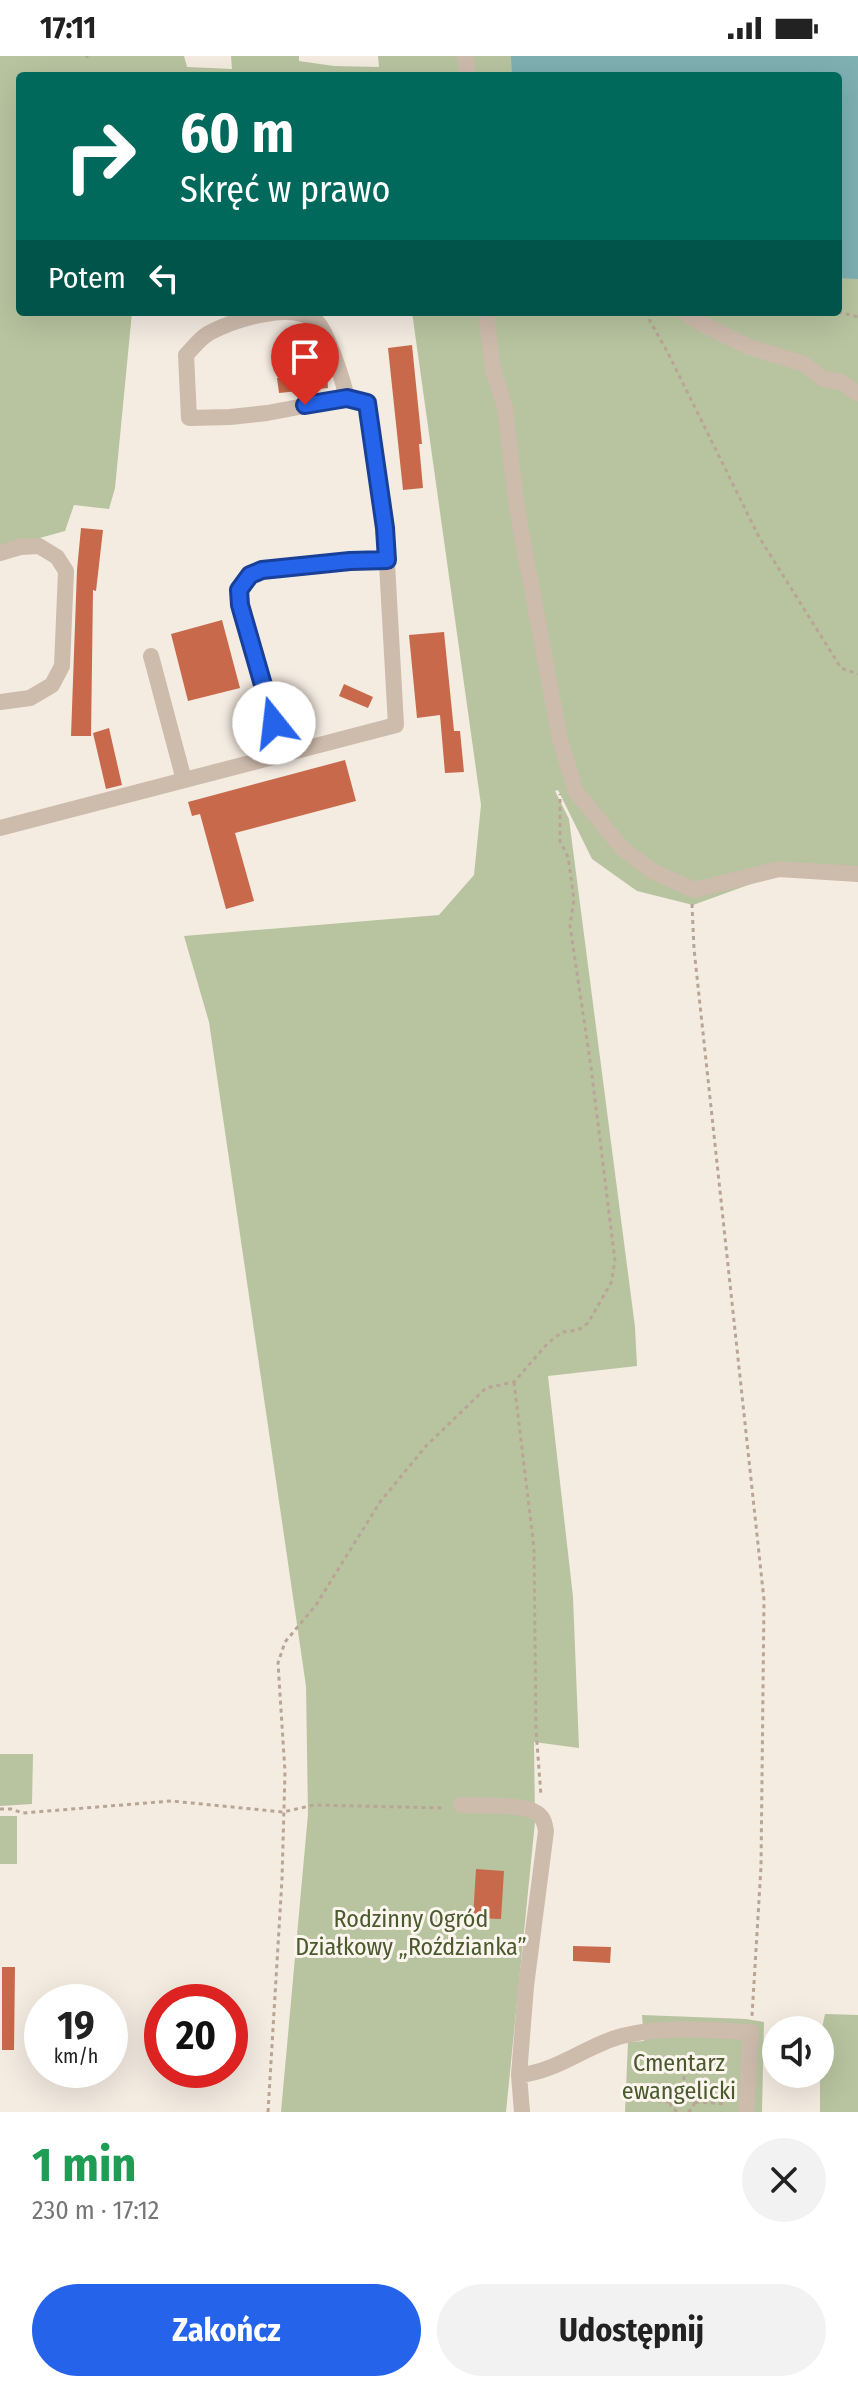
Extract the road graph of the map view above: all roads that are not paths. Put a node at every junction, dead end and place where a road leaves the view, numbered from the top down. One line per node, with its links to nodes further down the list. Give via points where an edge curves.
1 (257, 316): 8 (lane, via 206,334 186,355 189,418 255,415)
2 (303, 316): 8 (lane, via 316,321 325,335)
3 (486, 316): 16 (lane, via 560,740 576,792 622,848 652,871 694,890 779,869)
4 (690, 316): 6 (lane, via 747,346)
5 (858, 375): 6 (lane)
6 (841, 382): 7 (lane)
7 (858, 394)
8 (347, 398): 10 (lane, via 367,403)
9 (0, 553): 12 (lane, via 39,546 57,557 66,571 62,666 57,676 30,698)
10 (387, 560): 13 (lane, via 396,725); 13 (lane, via 262,570 250,575 239,590)
11 (151, 656): 14 (lane)
12 (0, 702)
13 (282, 754): 14 (lane)
14 (184, 780): 15 (lane)
15 (0, 828)
16 (858, 874)
17 (461, 1805): 18 (lane, via 527,1809 539,1815 546,1831)
18 (519, 2075): 19 (lane); 20 (lane, via 537,2074 635,2033 665,2028 751,2032)
19 (522, 2112)
20 (746, 2112)

